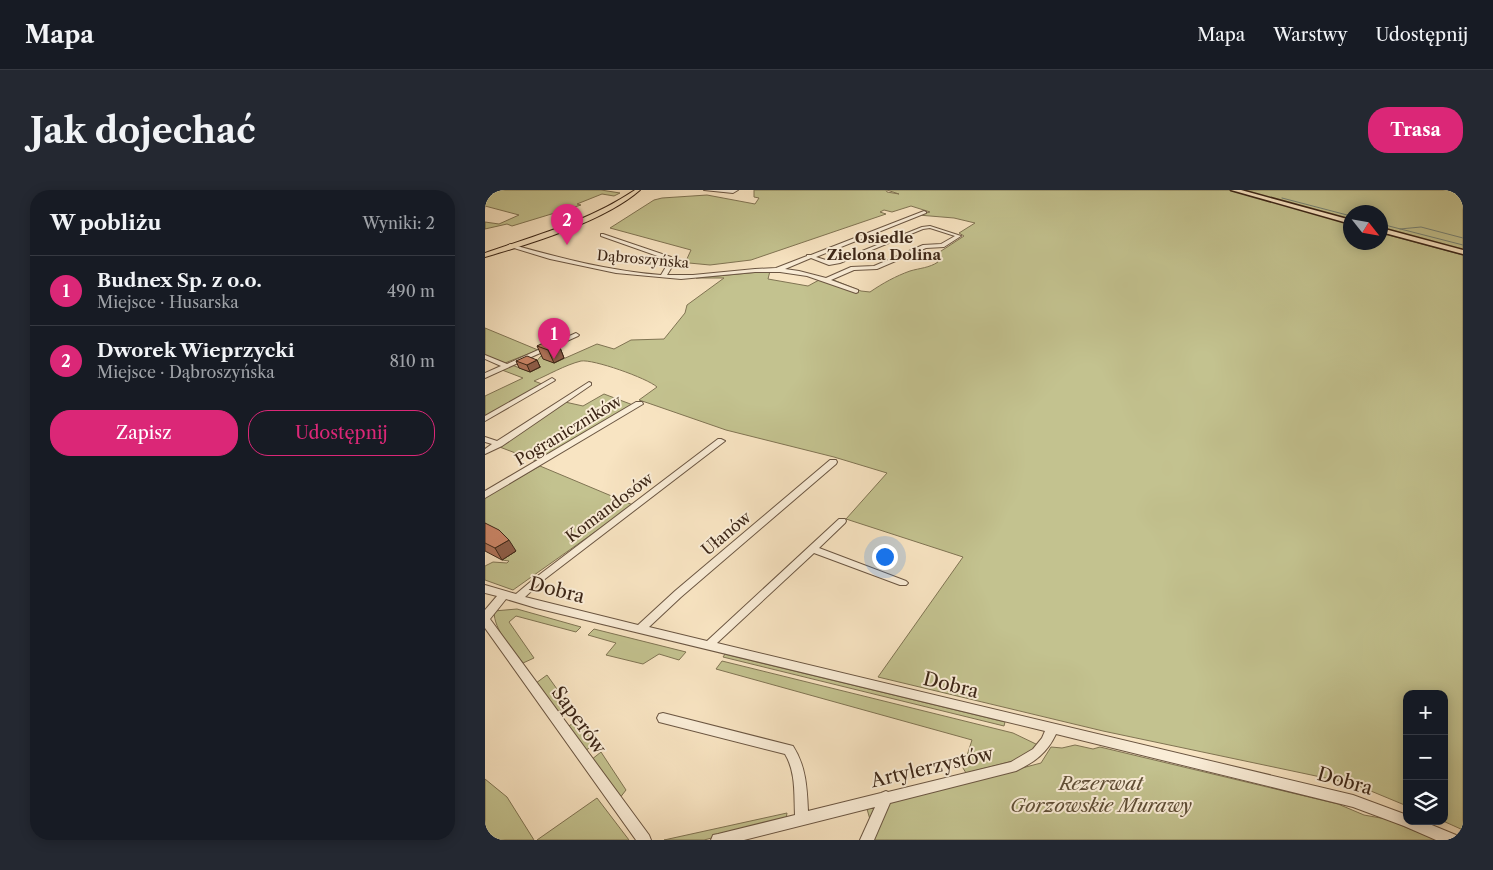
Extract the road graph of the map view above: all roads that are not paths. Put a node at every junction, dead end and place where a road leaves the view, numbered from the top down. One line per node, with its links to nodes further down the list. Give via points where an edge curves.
1 (638, 190): 13 (main road, via 601,212)
2 (706, 190): 3 (street)
3 (736, 190)
4 (1234, 190): 7 (highway)
5 (1244, 190): 8 (highway)
6 (924, 212): 9 (street, Dąbroszyńska)
7 (1343, 218)
8 (1343, 218)
9 (894, 223): 11 (street); 16 (street, Dąbroszyńska)
10 (1388, 230): 14 (highway)
11 (914, 231): 16 (street, via 838,262 829,263); 19 (street, via 930,228 959,236 942,246 925,246 875,268 853,268)
12 (603, 235): 18 (street, via 669,258 671,265)
13 (510, 246): 15 (main road); 18 (street, Dąbroszyńska, via 562,262)
14 (1463, 250)
15 (485, 255)
16 (809, 256): 17 (street, Dąbroszyńska)
17 (777, 270): 18 (street, Dąbroszyńska); 19 (street, Dąbroszyńska)
18 (663, 276)
19 (825, 280): 20 (street, Dąbroszyńska)
20 (856, 291)
21 (576, 335): 23 (street)
22 (485, 357): 23 (street)
23 (507, 366): 24 (street)
24 (485, 376)
25 (552, 380): 28 (street)
26 (589, 384): 31 (street)
27 (639, 404): 34 (street, Pograniczników)
28 (485, 419)
29 (485, 440): 31 (street)
30 (721, 441): 40 (street, Komandosów)
31 (499, 444): 32 (street)
32 (485, 452)
33 (833, 462): 42 (street, Ułanów)
34 (485, 495)
35 (842, 521): 36 (street)
36 (813, 549): 37 (street); 43 (street)
37 (903, 583)
38 (485, 589): 39 (street, Dobra)
39 (503, 596): 40 (street, Dobra); 41 (street)
40 (517, 599): 42 (street, Dobra)
41 (485, 618): 50 (street, Saperów)
42 (640, 629): 43 (street, Dobra)
43 (710, 644): 45 (street, Dobra)
44 (663, 718): 47 (street, via 789,750 797,766)
45 (1052, 728): 46 (street, Artylerzystów, via 1042,750 1027,761); 48 (street, Dobra, via 1353,801)
46 (886, 797): 47 (street, Artylerzystów); 52 (street)
47 (802, 818): 51 (street, Artylerzystów)
48 (1403, 820)
49 (1416, 825): 53 (street, Dobra)
50 (644, 840)
51 (717, 840)
52 (867, 840)
53 (1451, 840)

